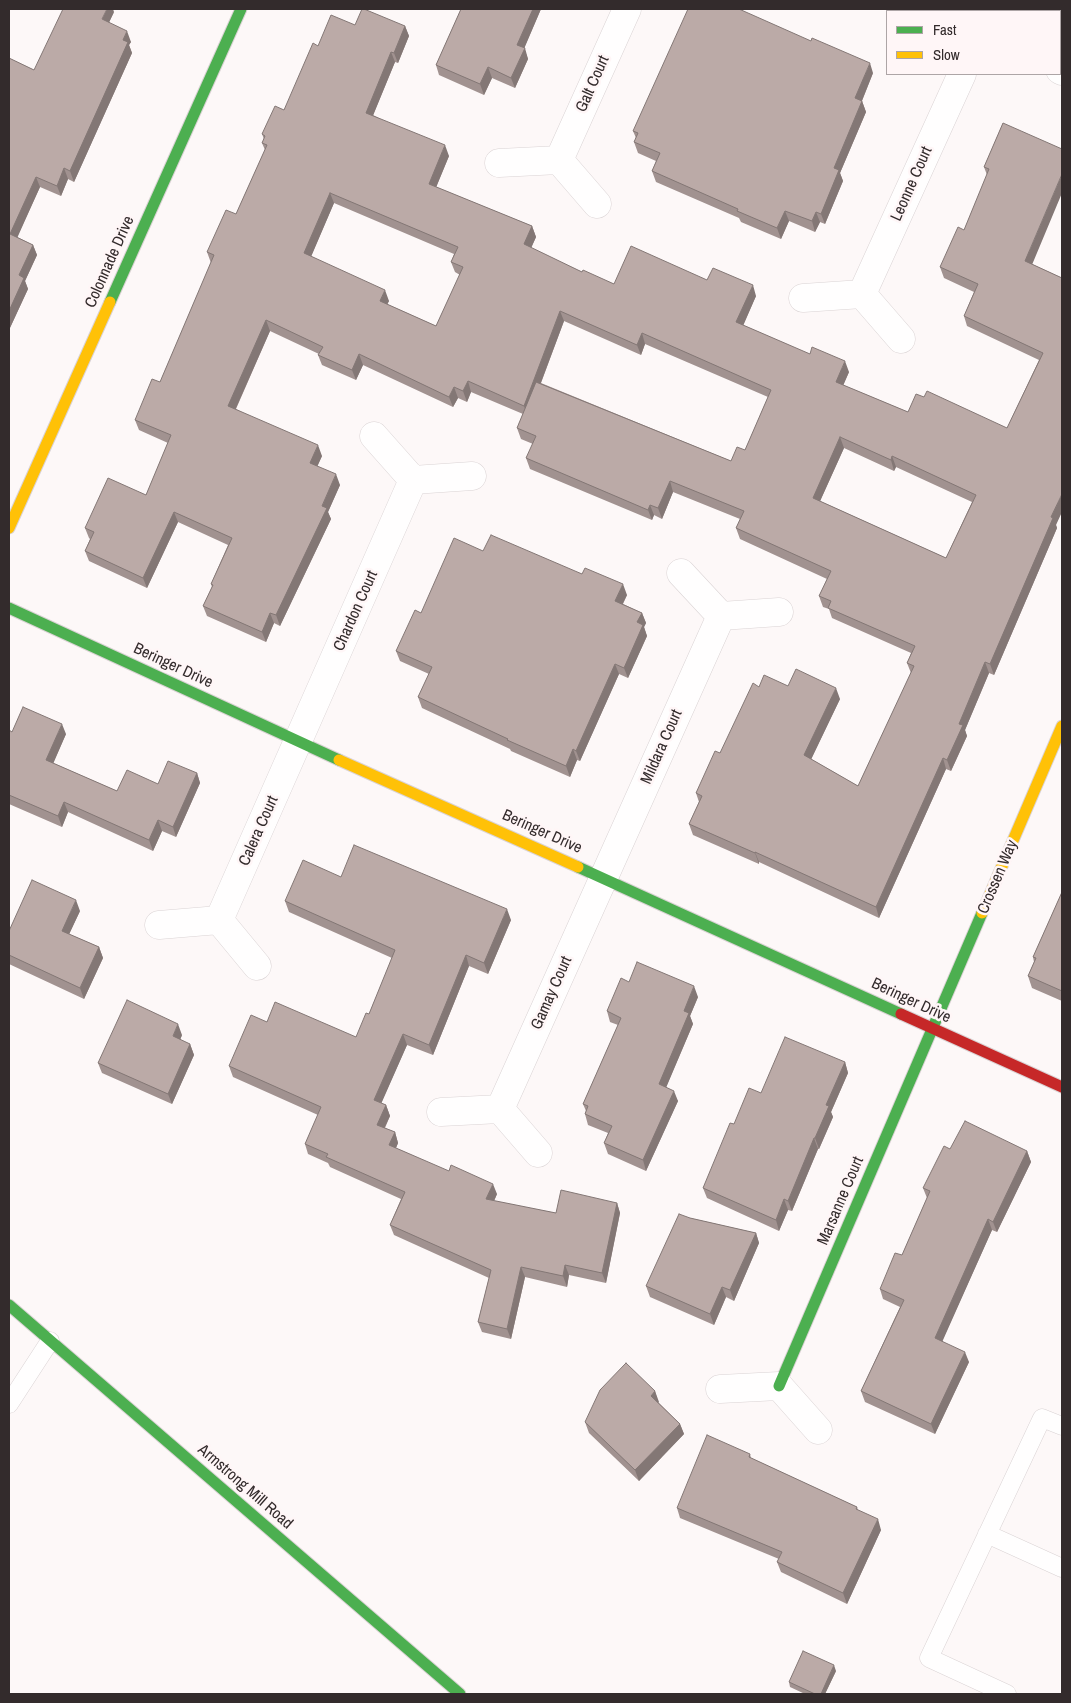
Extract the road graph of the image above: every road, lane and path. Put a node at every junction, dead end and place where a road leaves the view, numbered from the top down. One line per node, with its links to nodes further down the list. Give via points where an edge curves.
1 (241, 9): 13 (street, Colonnade Drive)
2 (627, 9): 4 (street, Galt Court)
3 (962, 75): 7 (street, Leonne Court)
4 (559, 160): 5 (street); 6 (street)
5 (499, 163)
6 (597, 204)
7 (862, 294): 8 (street); 9 (street)
8 (803, 298)
9 (901, 339)
10 (374, 436): 12 (street)
11 (472, 476): 12 (street)
12 (413, 480): 19 (street, Chardon Court)
13 (9, 528)
14 (681, 573): 17 (street)
15 (9, 608): 19 (street, Beringer Drive)
16 (779, 612): 17 (street)
17 (721, 616): 20 (street, Mildara Court)
18 (1062, 726): 24 (street, Crossen Way)
19 (299, 742): 20 (street, Beringer Drive); 21 (street, Calera Court)
20 (603, 878): 24 (street, Beringer Drive); 26 (street, Gamay Court)
21 (219, 920): 22 (street); 23 (street)
22 (159, 925)
23 (257, 966)
24 (933, 1029): 25 (street, Beringer Drive); 31 (street, Marsanne Court)
25 (1062, 1087)
26 (500, 1109): 27 (street); 28 (street)
27 (440, 1112)
28 (538, 1152)
29 (9, 1305): 30 (street, Armstrong Mill Road)
30 (50, 1341): 33 (lane); 38 (street, Armstrong Mill Road)
31 (779, 1386): 32 (street); 35 (street)
32 (720, 1390)
33 (9, 1404)
34 (1062, 1426): 36 (lane, via 1042,1418)
35 (818, 1430)
36 (987, 1534): 37 (lane); 39 (lane, via 929,1658)
37 (1062, 1568)
38 (460, 1694)
39 (1008, 1694)

